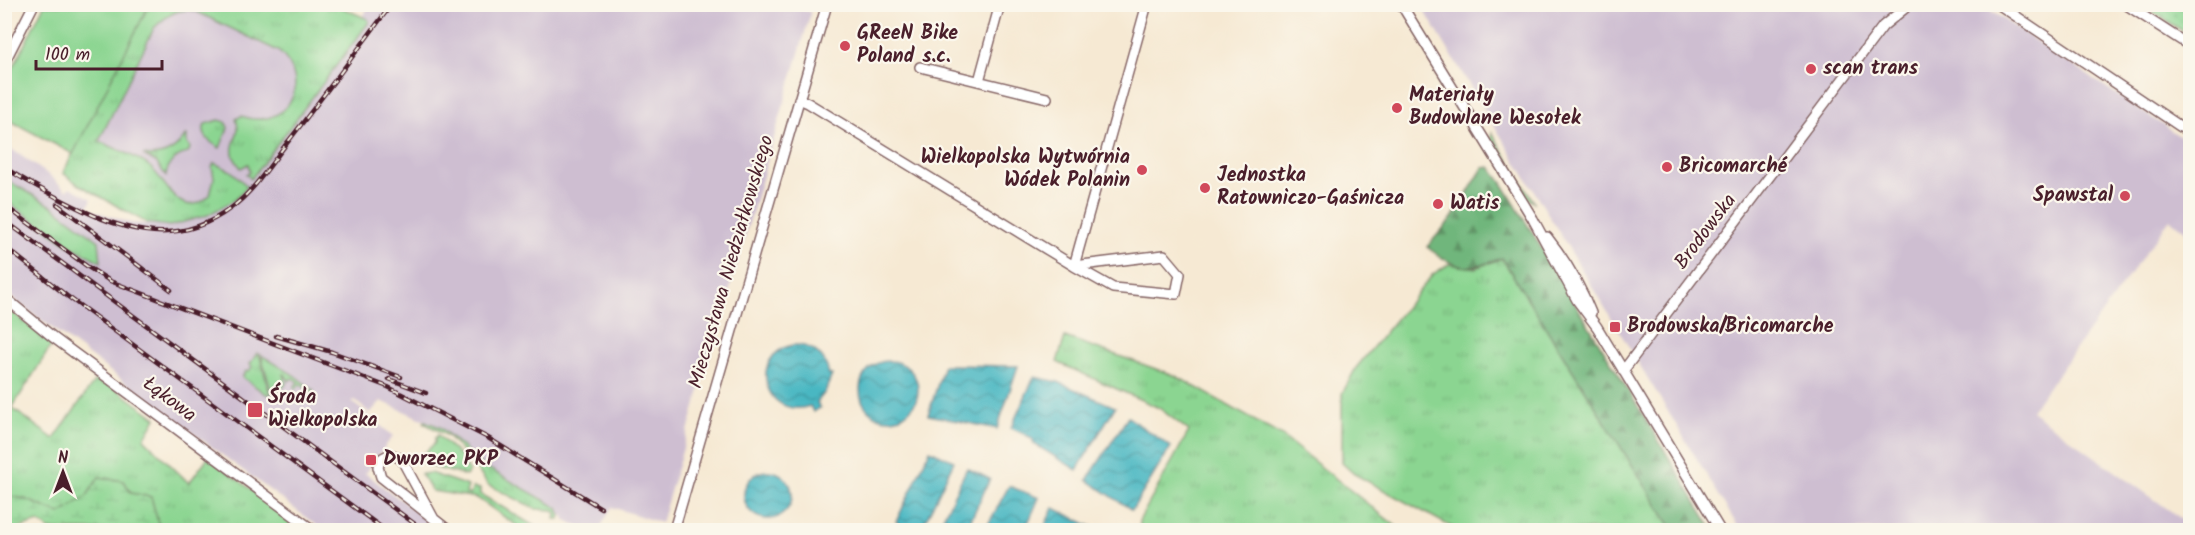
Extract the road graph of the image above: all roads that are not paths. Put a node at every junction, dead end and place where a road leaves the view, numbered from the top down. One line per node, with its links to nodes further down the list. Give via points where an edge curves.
1 (34, 4): 10 (street)
2 (826, 4): 15 (street, Mieczysława Niedziałkowskiego)
3 (1000, 4): 13 (street)
4 (1147, 4): 17 (street)
5 (1401, 4): 19 (street)
6 (1910, 4): 19 (street, Brodowska, via 1883,26)
7 (1998, 4): 16 (street)
8 (2125, 4): 9 (street)
9 (2190, 46)
10 (8, 47): 11 (street)
11 (4, 63)
12 (920, 67): 13 (street)
13 (979, 81): 14 (street)
14 (1047, 98)
15 (799, 99): 17 (street); 23 (street, Mieczysława Niedziałkowskiego)
16 (2190, 133)
17 (1074, 266): 17 (street, via 1113,288 1176,294 1180,274 1164,255)
18 (4, 297): 21 (street, Łąkowa)
19 (1623, 371): 24 (street)
20 (434, 519): 20 (street, via 402,460 387,454 378,467 381,477); 22 (street)
21 (313, 531)
22 (448, 531)
23 (674, 531)
24 (1720, 531)

